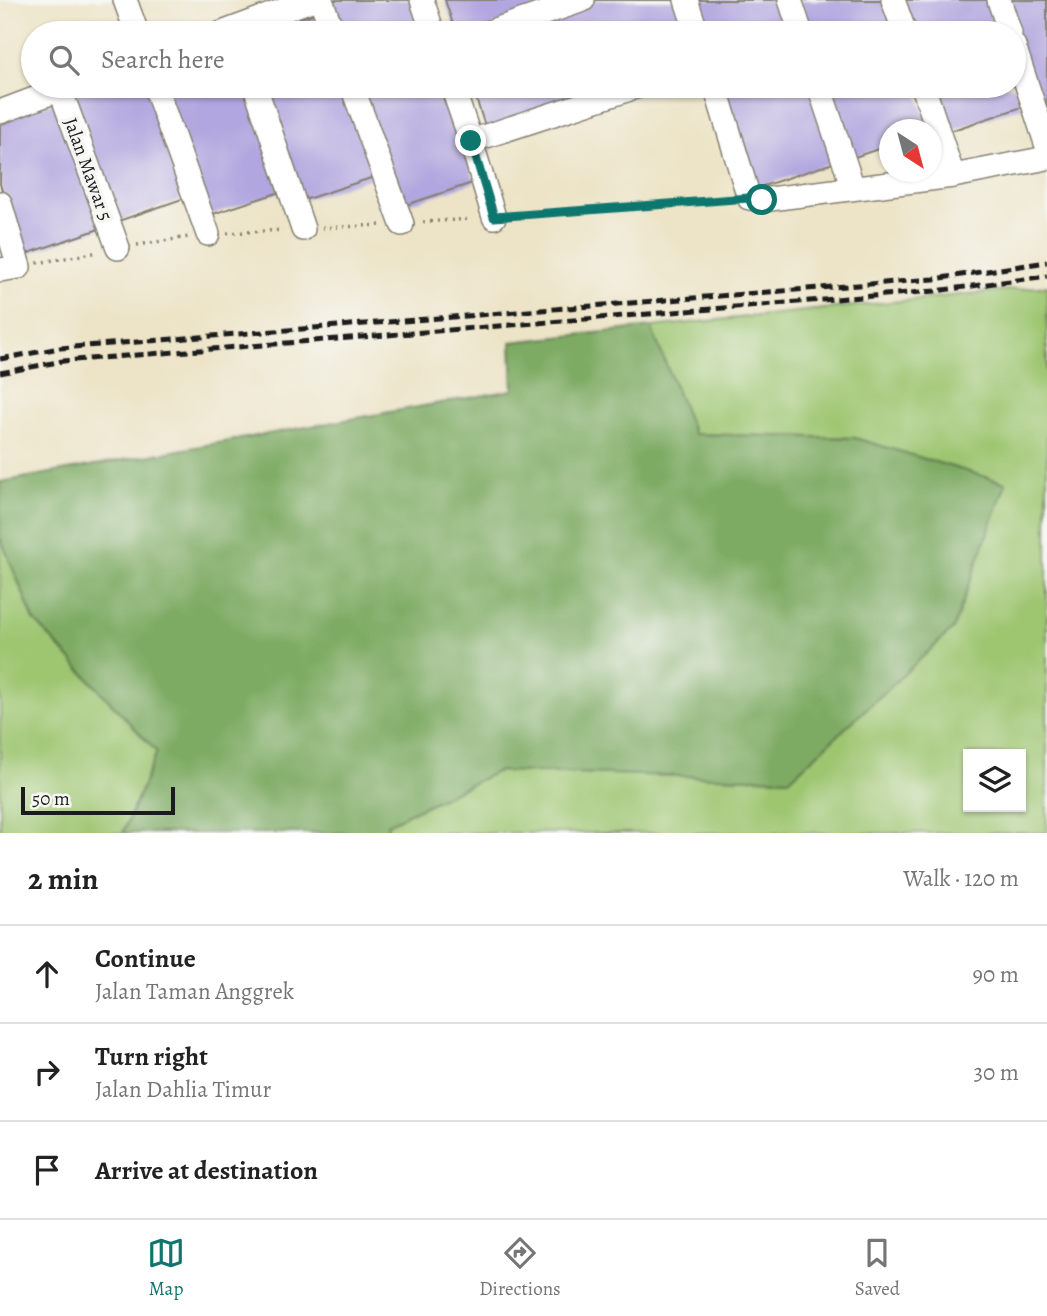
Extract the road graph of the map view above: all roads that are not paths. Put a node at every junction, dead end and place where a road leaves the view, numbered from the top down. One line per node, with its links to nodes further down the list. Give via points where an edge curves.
1 (125, 0): 10 (street)
2 (311, 0): 11 (street)
3 (321, 0): 12 (street)
4 (422, 0): 13 (street)
5 (583, 0): 14 (street)
6 (686, 0): 15 (street)
7 (790, 0): 16 (street)
8 (894, 0): 17 (street)
9 (999, 0): 18 (street)
10 (133, 21)
11 (259, 21)
12 (329, 21)
13 (429, 21)
14 (521, 21)
15 (693, 21)
16 (797, 21)
17 (901, 21)
18 (1006, 21)
19 (1026, 82): 32 (street)
20 (36, 98): 30 (street)
21 (68, 98): 41 (street, Jalan Mawar 5)
22 (159, 98): 40 (street)
23 (259, 98): 39 (street)
24 (356, 98): 38 (street)
25 (456, 98): 31 (street)
26 (602, 98): 31 (street)
27 (719, 98): 35 (street, via 749,198)
28 (822, 98): 35 (street)
29 (927, 98): 34 (street)
30 (0, 112)
31 (471, 141): 37 (street)
32 (1047, 146)
33 (1047, 158): 34 (street)
34 (953, 176): 35 (street)
35 (853, 188)
36 (0, 203): 42 (street)
37 (494, 217)
38 (402, 224)
39 (303, 229)
40 (208, 234)
41 (118, 248)
42 (10, 268)

